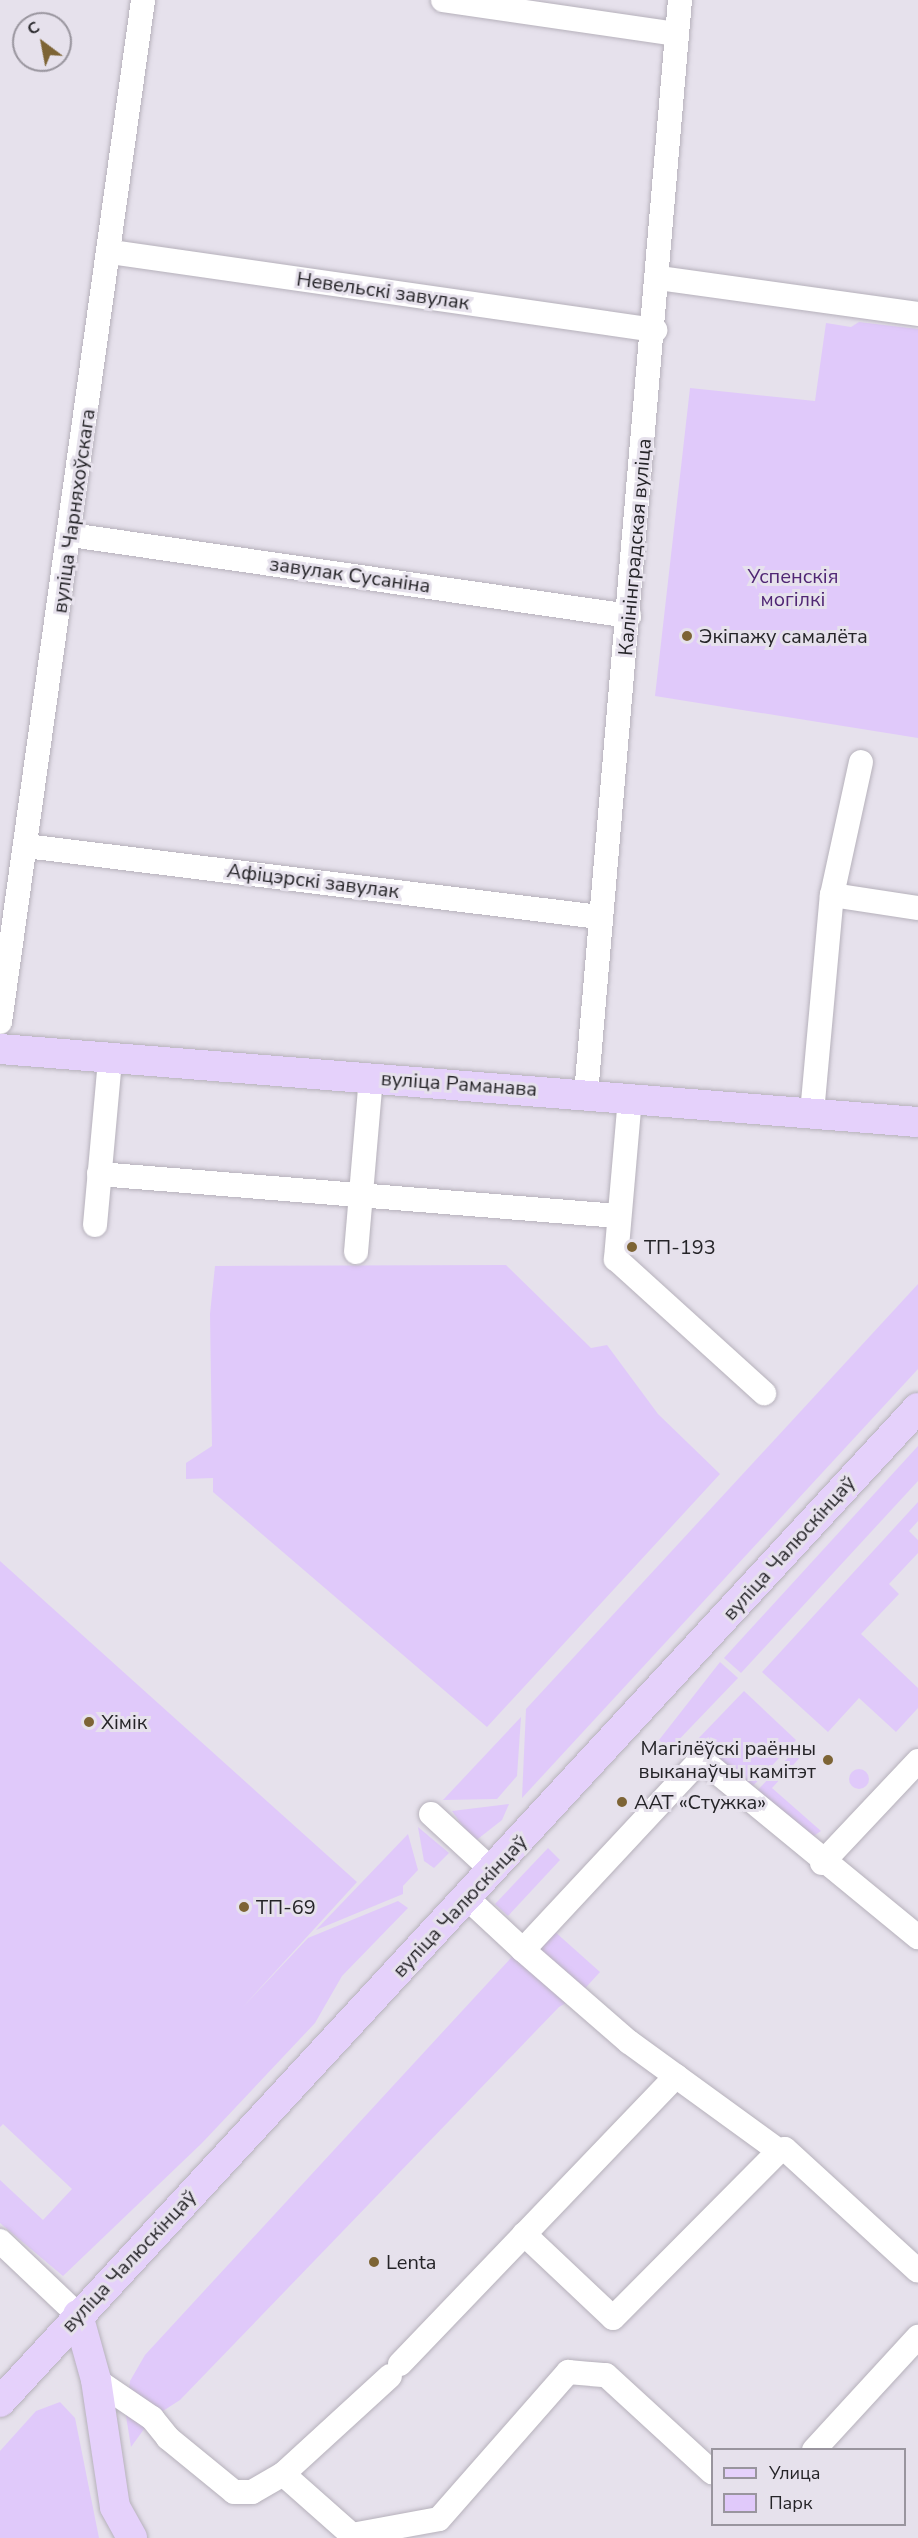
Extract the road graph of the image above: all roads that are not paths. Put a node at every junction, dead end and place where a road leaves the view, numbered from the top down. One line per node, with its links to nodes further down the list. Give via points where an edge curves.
1 (143, 0): 5 (street, вуліца Чарняхоўскага)
2 (443, 0): 4 (street)
3 (681, 0): 4 (street, Калінінградская вуліца)
4 (676, 34): 6 (street, Калінінградская вуліца)
5 (111, 252): 8 (street, Невельскі завулак); 9 (street, вуліца Чарняхоўскага)
6 (660, 278): 7 (street); 8 (street, Калінінградская вуліца)
7 (918, 314)
8 (655, 330): 10 (street, Калінінградская вуліца)
9 (71, 535): 10 (street, завулак Сусаніна); 12 (street, вуліца Чарняхоўскага)
10 (629, 616): 15 (street, Калінінградская вуліца)
11 (861, 762): 13 (street)
12 (26, 846): 15 (street, Афіцэрскі завулак); 16 (street, вуліца Чарняхоўскага)
13 (832, 895): 14 (street); 22 (street)
14 (918, 908)
15 (599, 916): 20 (street, Калінінградская вуліца)
16 (0, 1022)
17 (0, 1049): 18 (main road, вуліца Раманава)
18 (110, 1059): 19 (main road, вуліца Раманава); 24 (street)
19 (371, 1078): 20 (main road, вуліца Раманава); 25 (street)
20 (586, 1094): 21 (main road, вуліца Раманава)
21 (630, 1098): 22 (main road, вуліца Раманава); 26 (street)
22 (812, 1113): 23 (main road, вуліца Раманава)
23 (918, 1122)
24 (99, 1174): 25 (street); 27 (street)
25 (361, 1196): 26 (street); 28 (street)
26 (618, 1216): 29 (street, via 616,1259)
27 (95, 1225)
28 (356, 1252)
29 (764, 1392)
30 (918, 1408): 34 (main road, вуліца Чалюскінцаў)
31 (918, 1761): 33 (street)
32 (431, 1814): 34 (street)
33 (822, 1863): 36 (street); 37 (street, via 701,1759)
34 (493, 1871): 35 (main road, вуліца Чалюскінцаў)
35 (467, 1898): 37 (street); 43 (main road, вуліца Чалюскінцаў)
36 (918, 1937)
37 (522, 1950): 38 (street)
38 (676, 2076): 39 (street); 40 (street)
39 (779, 2151): 40 (street, via 613,2318); 42 (street, via 785,2148)
40 (524, 2234): 49 (street, via 395,2370)
41 (0, 2241): 43 (street)
42 (918, 2271)
43 (78, 2314): 45 (main road); 46 (main road, вуліца Чалюскінцаў)
44 (918, 2337): 47 (street)
45 (96, 2380): 49 (street, via 152,2418 168,2438 234,2492 252,2492); 50 (main road, via 116,2507)
46 (0, 2402)
47 (816, 2448)
48 (711, 2471): 49 (street, via 606,2375 568,2372 439,2519 352,2535)
49 (283, 2474)
50 (132, 2538)

